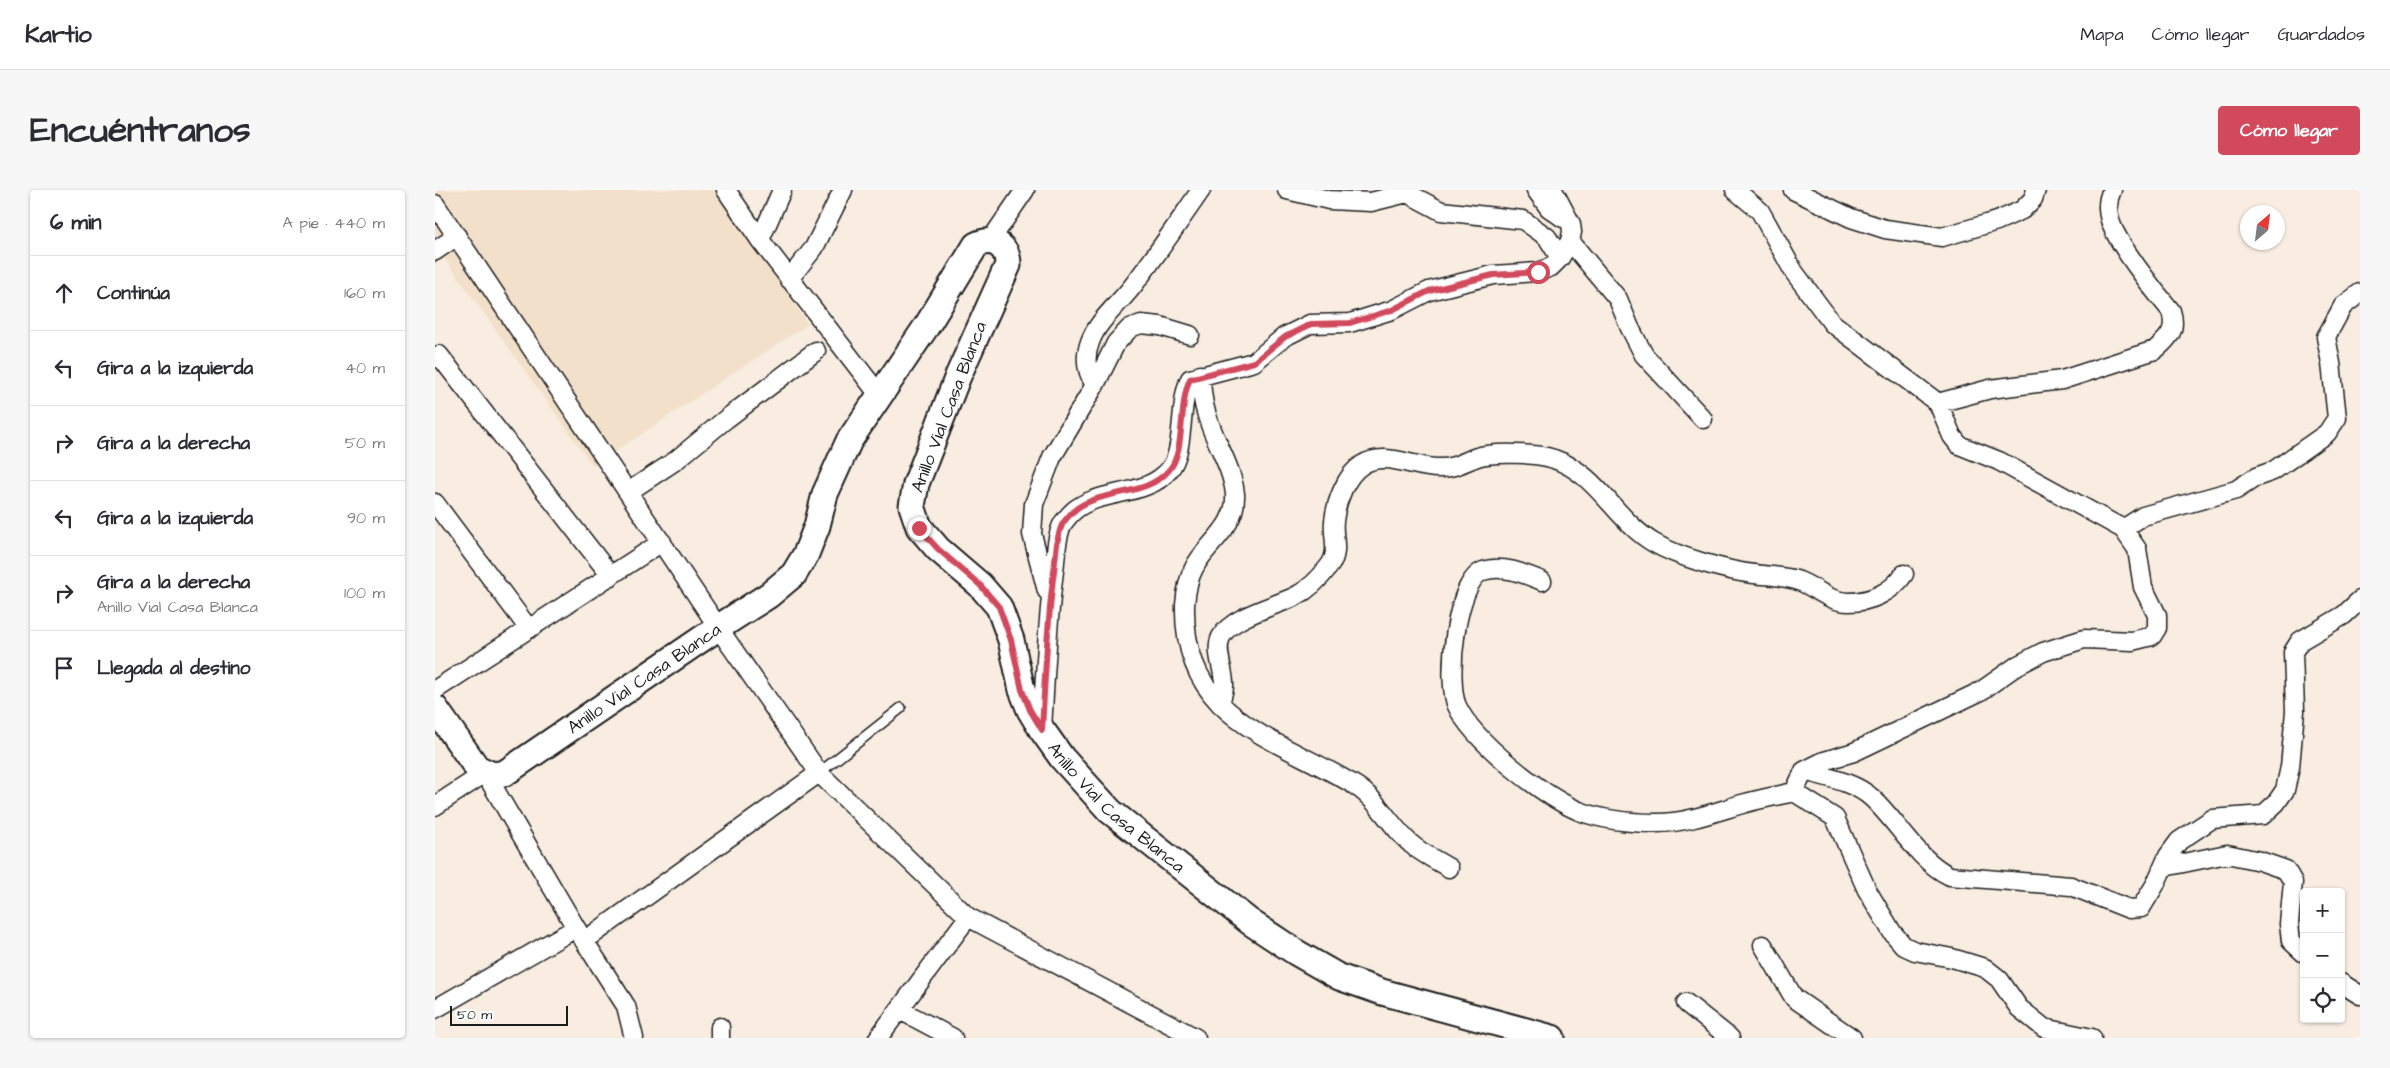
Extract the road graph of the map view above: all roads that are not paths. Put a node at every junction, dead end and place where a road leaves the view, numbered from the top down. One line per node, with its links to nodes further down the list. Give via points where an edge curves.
1 (726, 190): 16 (street)
2 (783, 190): 16 (street)
3 (843, 190): 20 (street, via 814,248)
4 (1025, 190): 17 (street)
5 (1201, 190): 26 (street, via 1155,258 1097,329 1087,352 1087,368)
6 (1287, 190): 19 (street, via 1329,200 1371,202 1407,193 1441,211 1523,220 1547,237)
7 (1536, 190): 14 (street)
8 (1553, 190): 14 (street)
9 (1735, 190): 28 (street, via 1760,211 1794,272 1832,323)
10 (1793, 190): 11 (street, via 1851,218 1885,229 1942,237 2022,210 2033,199)
11 (2036, 190)
12 (2111, 190): 28 (street, via 2107,198 2110,222 2171,311 2175,322 2163,344 2155,350 2089,373 1990,389)
13 (435, 204): 15 (street)
14 (1571, 233): 19 (street); 29 (street, via 1618,299 1644,355)
15 (457, 236): 18 (street); 30 (street)
16 (759, 240): 20 (street)
17 (990, 241): 27 (main road, Anillo Vial Casa Blanca, via 976,245 969,254); 45 (main road, Anillo Vial Casa Blanca, via 1004,249 1008,265 958,376 916,484 912,506 919,528 925,535 980,585 999,607 1011,640 1022,690)
18 (435, 251)
19 (1560, 258): 25 (street, via 1551,267 1538,272 1493,275 1429,291 1392,310 1350,323 1311,324 1285,337 1254,362 1224,372)
20 (789, 279): 27 (street)
21 (2360, 293): 32 (street, via 2343,306 2326,337 2337,418 2327,433 2273,471 2236,490 2143,516)
22 (1190, 335): 26 (street, via 1160,326 1141,324 1130,328 1115,343)
23 (815, 351): 30 (street, via 675,461)
24 (435, 358): 35 (street, via 439,355)
25 (1200, 375): 38 (street, via 1190,379 1185,390 1180,442 1170,470 1153,484 1099,499 1077,509 1063,523); 42 (street, via 1205,411 1227,463 1235,495 1226,526 1194,567 1187,588 1186,631 1191,656 1203,684)
26 (1095, 385): 38 (street, via 1052,457 1034,504 1033,534)
27 (880, 396): 39 (main road, Anillo Vial Casa Blanca, via 849,441 835,469 807,554 794,574 769,595)
28 (1938, 403): 32 (street, via 1959,445 1999,461)
29 (1703, 419)
30 (628, 492): 33 (street)
31 (435, 503): 40 (street)
32 (2123, 529): 46 (street, via 2137,549 2143,586 2157,615 2157,628 2152,636 2132,641 2084,639 2043,652 1981,691 1854,752)
33 (662, 542): 35 (street); 39 (street)
34 (1904, 574): 42 (street, via 1893,588 1879,596 1859,601 1838,601 1800,581 1734,571 1654,543 1618,514 1584,474 1553,458 1489,455 1440,469 1383,459 1364,463 1343,490 1334,522 1335,556 1320,578 1297,596 1251,614 1223,633 1219,641 1224,687)
35 (611, 576): 40 (street)
36 (1542, 580): 49 (street, via 1512,570 1483,571 1467,588 1457,625 1456,704 1467,723 1518,772 1577,810 1595,816 1650,823 1706,816)
37 (2360, 600): 51 (street, via 2344,615 2300,641 2293,652 2295,711 2290,767 2285,790 2276,803 2263,815 2212,819 2179,840)
38 (1050, 602): 45 (street)
39 (719, 627): 47 (main road, Anillo Vial Casa Blanca, via 513,768 499,774); 48 (street)
40 (529, 629): 41 (street)
41 (435, 690)
42 (1220, 704): 52 (street, via 1280,747 1358,787 1411,844)
43 (435, 708): 47 (main road, via 471,760)
44 (901, 708): 48 (lane)
45 (1042, 730): 66 (main road, Anillo Vial Casa Blanca, via 1062,758 1110,811 1249,922 1297,953 1339,976 1382,992)
46 (1804, 771): 49 (street); 51 (street, via 1844,783 1871,796 1921,852 1940,871 1950,876 2071,886 2129,909 2141,908 2146,903)
47 (485, 773): 50 (street); 54 (street)
48 (819, 773): 53 (street); 54 (street)
49 (1794, 792): 69 (street, via 1835,818 1867,890 1904,946 1985,968 1999,979 2019,1008 2037,1024)
50 (435, 806)
51 (2165, 867): 56 (street, via 2227,854 2285,870 2293,882 2289,924 2291,941)
52 (1449, 868)
53 (968, 917): 61 (street); 65 (street)
54 (580, 935): 60 (street); 62 (street, via 626,1006)
55 (1763, 946): 68 (street, via 1794,998)
56 (2300, 949)
57 (2345, 986): 58 (street)
58 (2360, 995)
59 (1686, 1003): 67 (street)
60 (435, 1009)
61 (900, 1010): 63 (street); 64 (street)
62 (633, 1038)
63 (878, 1038)
64 (953, 1038)
65 (1196, 1038)
66 (1551, 1038)
67 (1730, 1038)
68 (1852, 1038)
69 (2092, 1038)

